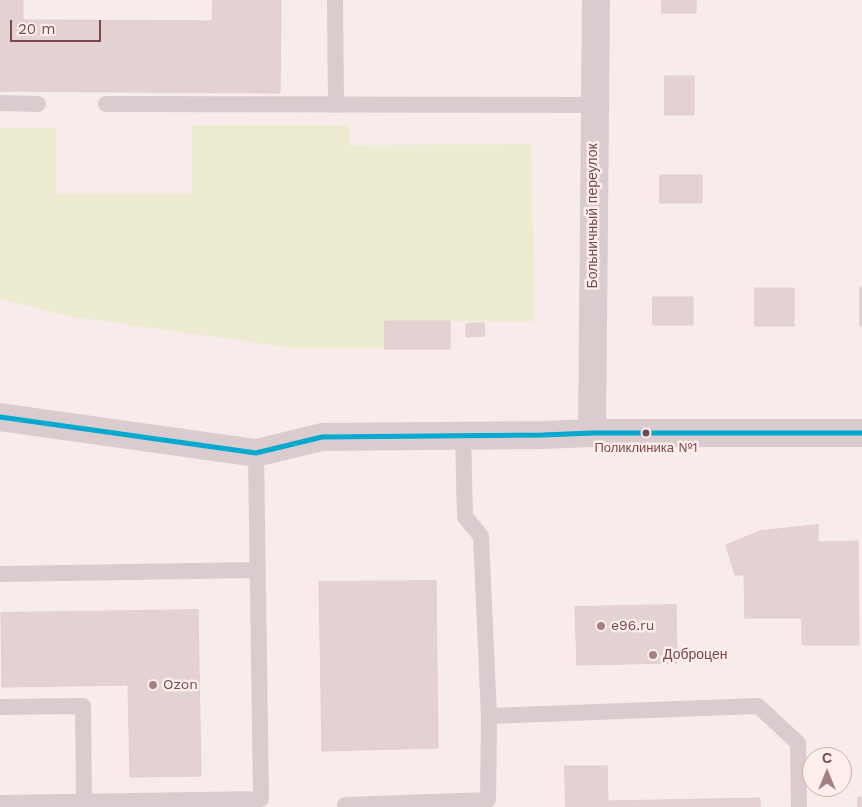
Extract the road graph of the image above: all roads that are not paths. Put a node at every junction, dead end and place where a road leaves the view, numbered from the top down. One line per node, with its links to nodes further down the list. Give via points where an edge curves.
1 (335, 0): 6 (lane)
2 (596, 0): 7 (main road, Больничный переулок)
3 (0, 103): 4 (lane)
4 (38, 104)
5 (106, 104): 6 (lane)
6 (336, 105): 7 (lane)
7 (594, 105): 9 (main road, Больничный переулок)
8 (0, 417): 12 (main road)
9 (592, 433): 10 (main road); 11 (main road)
10 (862, 433)
11 (463, 435): 12 (main road, via 322,437); 16 (lane, via 465,517 481,536)
12 (256, 453): 13 (lane)
13 (257, 570): 14 (lane); 17 (lane, via 261,799)
14 (0, 574)
15 (0, 707): 17 (lane, via 83,706)
16 (489, 716): 19 (lane); 21 (lane, via 758,706 798,744)
17 (84, 802): 18 (lane)
18 (0, 803)
19 (488, 803): 20 (lane)
20 (344, 805)
21 (799, 807)

